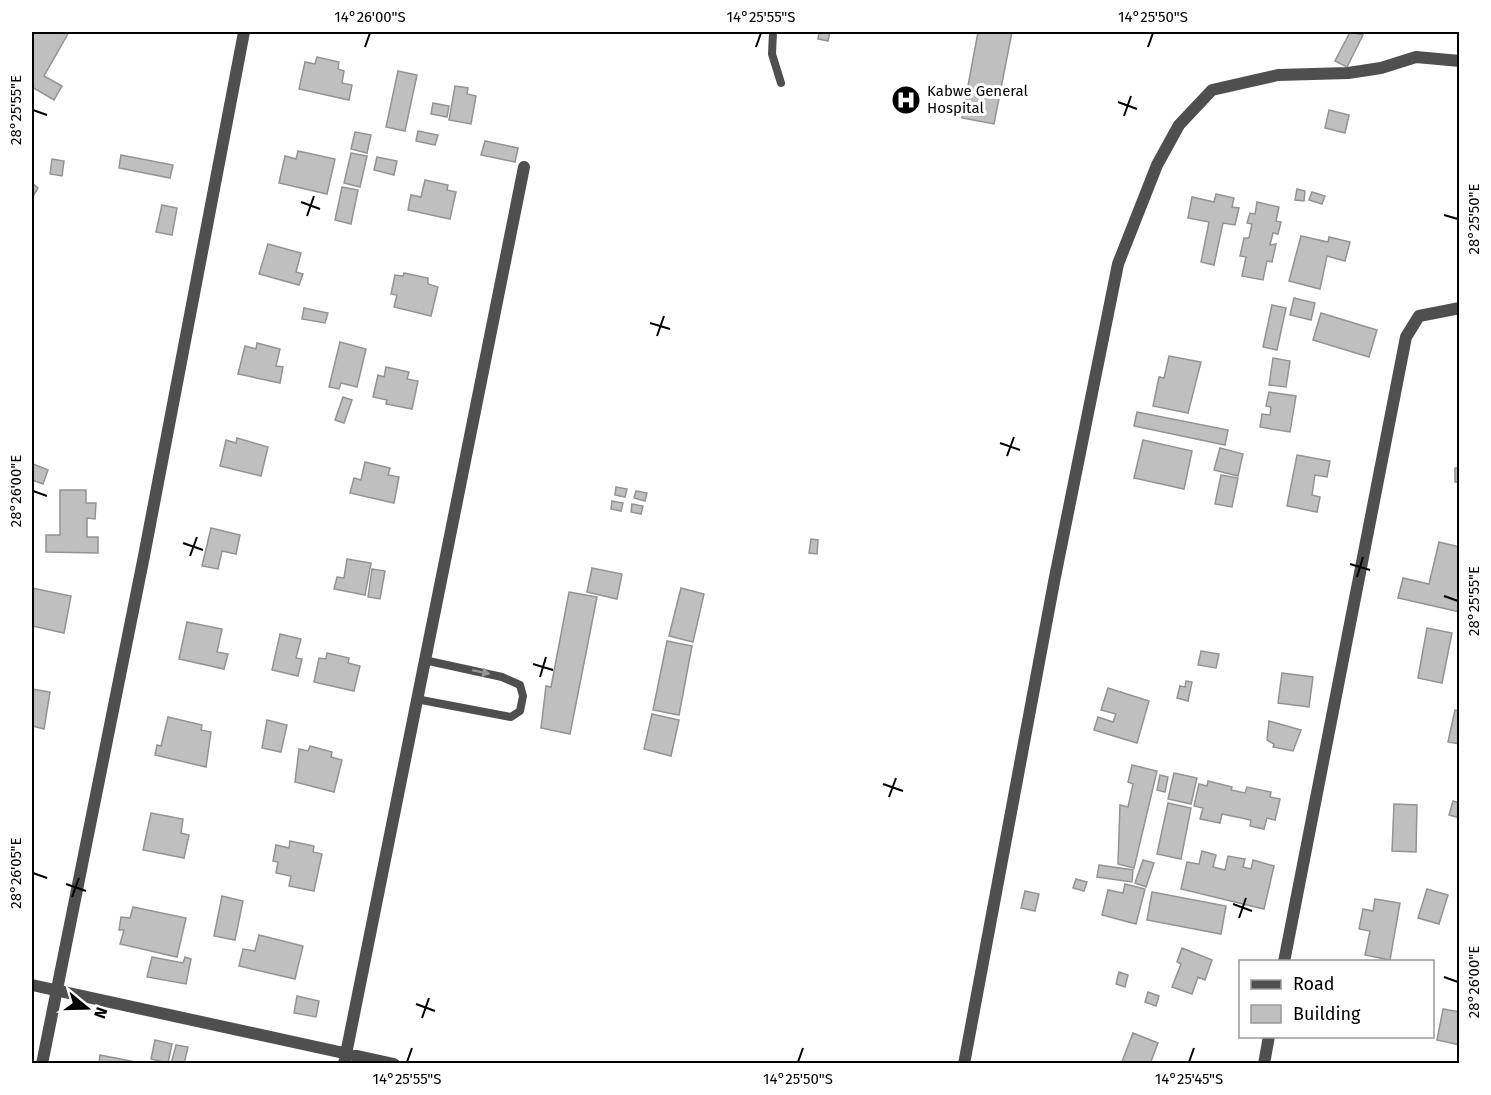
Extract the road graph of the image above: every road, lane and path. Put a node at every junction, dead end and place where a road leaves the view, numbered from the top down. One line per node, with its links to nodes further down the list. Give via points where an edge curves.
1 (244, 32): 11 (street)
2 (773, 32): 4 (lane, via 772,54)
3 (1460, 61): 16 (street, via 1416,57 1381,68 1278,75 1212,90 1179,125 1157,165 1118,264)
4 (781, 83)
5 (524, 167): 7 (street)
6 (1460, 308): 9 (street, via 1419,316 1406,337)
7 (424, 660): 8 (street); 8 (lane, one-way to 8, via 502,677 520,685 520,711 511,717)
8 (416, 699): 13 (street)
9 (1284, 960)
10 (32, 985): 11 (street)
11 (57, 991): 13 (street); 14 (street)
12 (1269, 1038): 17 (street)
13 (345, 1058): 15 (street)
14 (42, 1064)
15 (394, 1064)
16 (964, 1064)
17 (1264, 1064)

